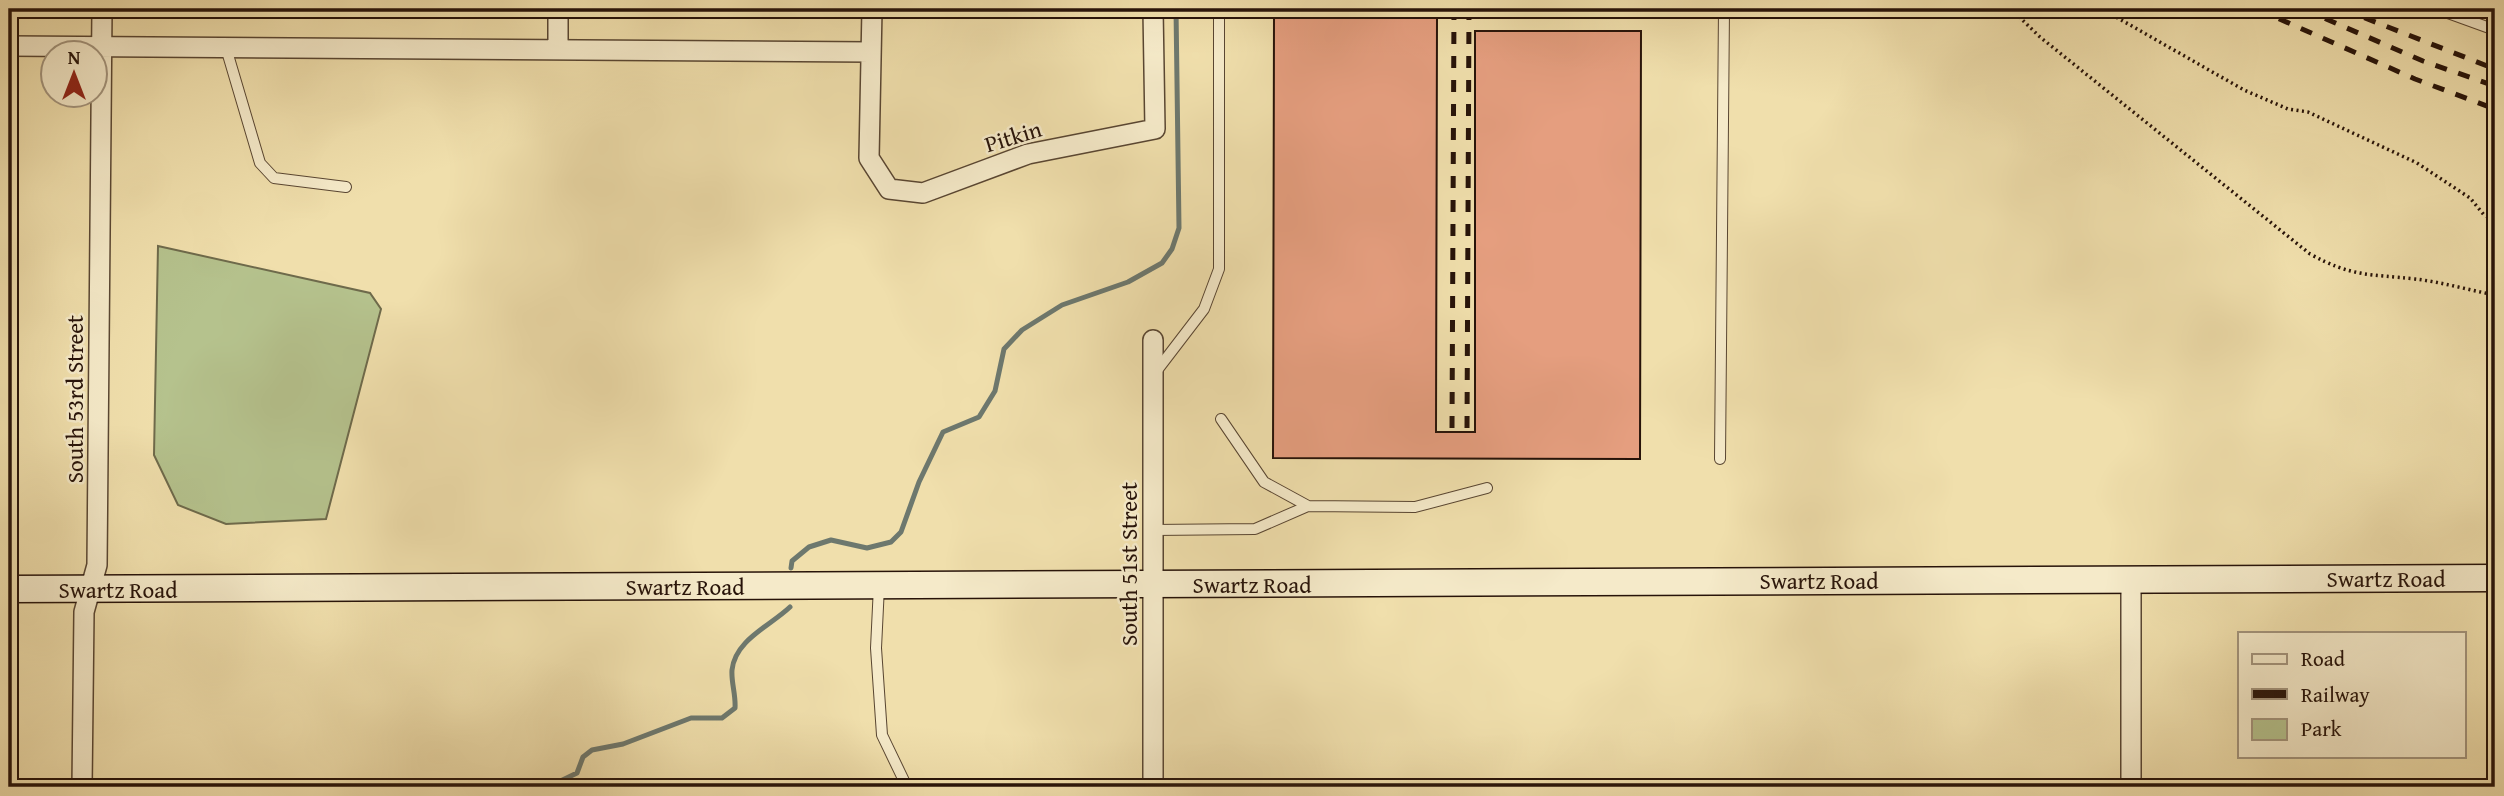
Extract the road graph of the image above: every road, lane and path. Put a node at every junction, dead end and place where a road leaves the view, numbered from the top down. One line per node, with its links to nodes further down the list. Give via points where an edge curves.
1 (102, 9): 11 (street, South 53rd Street)
2 (558, 9): 16 (street)
3 (872, 9): 17 (street)
4 (1153, 9): 17 (street, Pitkin, via 1155,129 1028,154 923,193 888,189 869,158)
5 (1219, 9): 23 (lane, via 1219,269 1204,310)
6 (1724, 9): 25 (lane)
7 (2011, 9): 21 (path, via 2310,254 2338,270 2369,277 2416,279)
8 (2102, 9): 20 (path, via 2244,90 2288,109 2308,112 2417,163)
9 (2437, 9): 10 (lane)
10 (2495, 30)
11 (101, 38)
12 (9, 46): 13 (street)
13 (38, 46)
14 (108, 47): 15 (street)
15 (226, 48): 16 (street); 19 (lane, via 260,163 267,173 274,178)
16 (558, 50): 17 (street)
17 (871, 52)
18 (101, 108): 34 (street, South 53rd Street, via 97,565)
19 (346, 187)
20 (2495, 220)
21 (2495, 295)
22 (1153, 340): 23 (street, South 51st Street)
23 (1152, 376): 28 (street, South 51st Street)
24 (1222, 419): 27 (lane, via 1264,482)
25 (1720, 459)
26 (1487, 488): 27 (lane, via 1415,507)
27 (1308, 506): 28 (lane, via 1255,528)
28 (1152, 530): 31 (street, South 51st Street)
29 (2131, 578): 30 (street, Swartz Road); 31 (street, Swartz Road); 38 (street)
30 (2495, 578)
31 (1153, 584): 32 (street, Swartz Road); 37 (street, South 51st Street)
32 (879, 585): 34 (street, Swartz Road); 36 (lane, via 876,648 882,735)
33 (9, 589): 34 (street, Swartz Road)
34 (89, 589): 35 (street, South 53rd Street, via 84,612)
35 (82, 787)
36 (907, 787)
37 (1153, 787)
38 (2131, 787)

